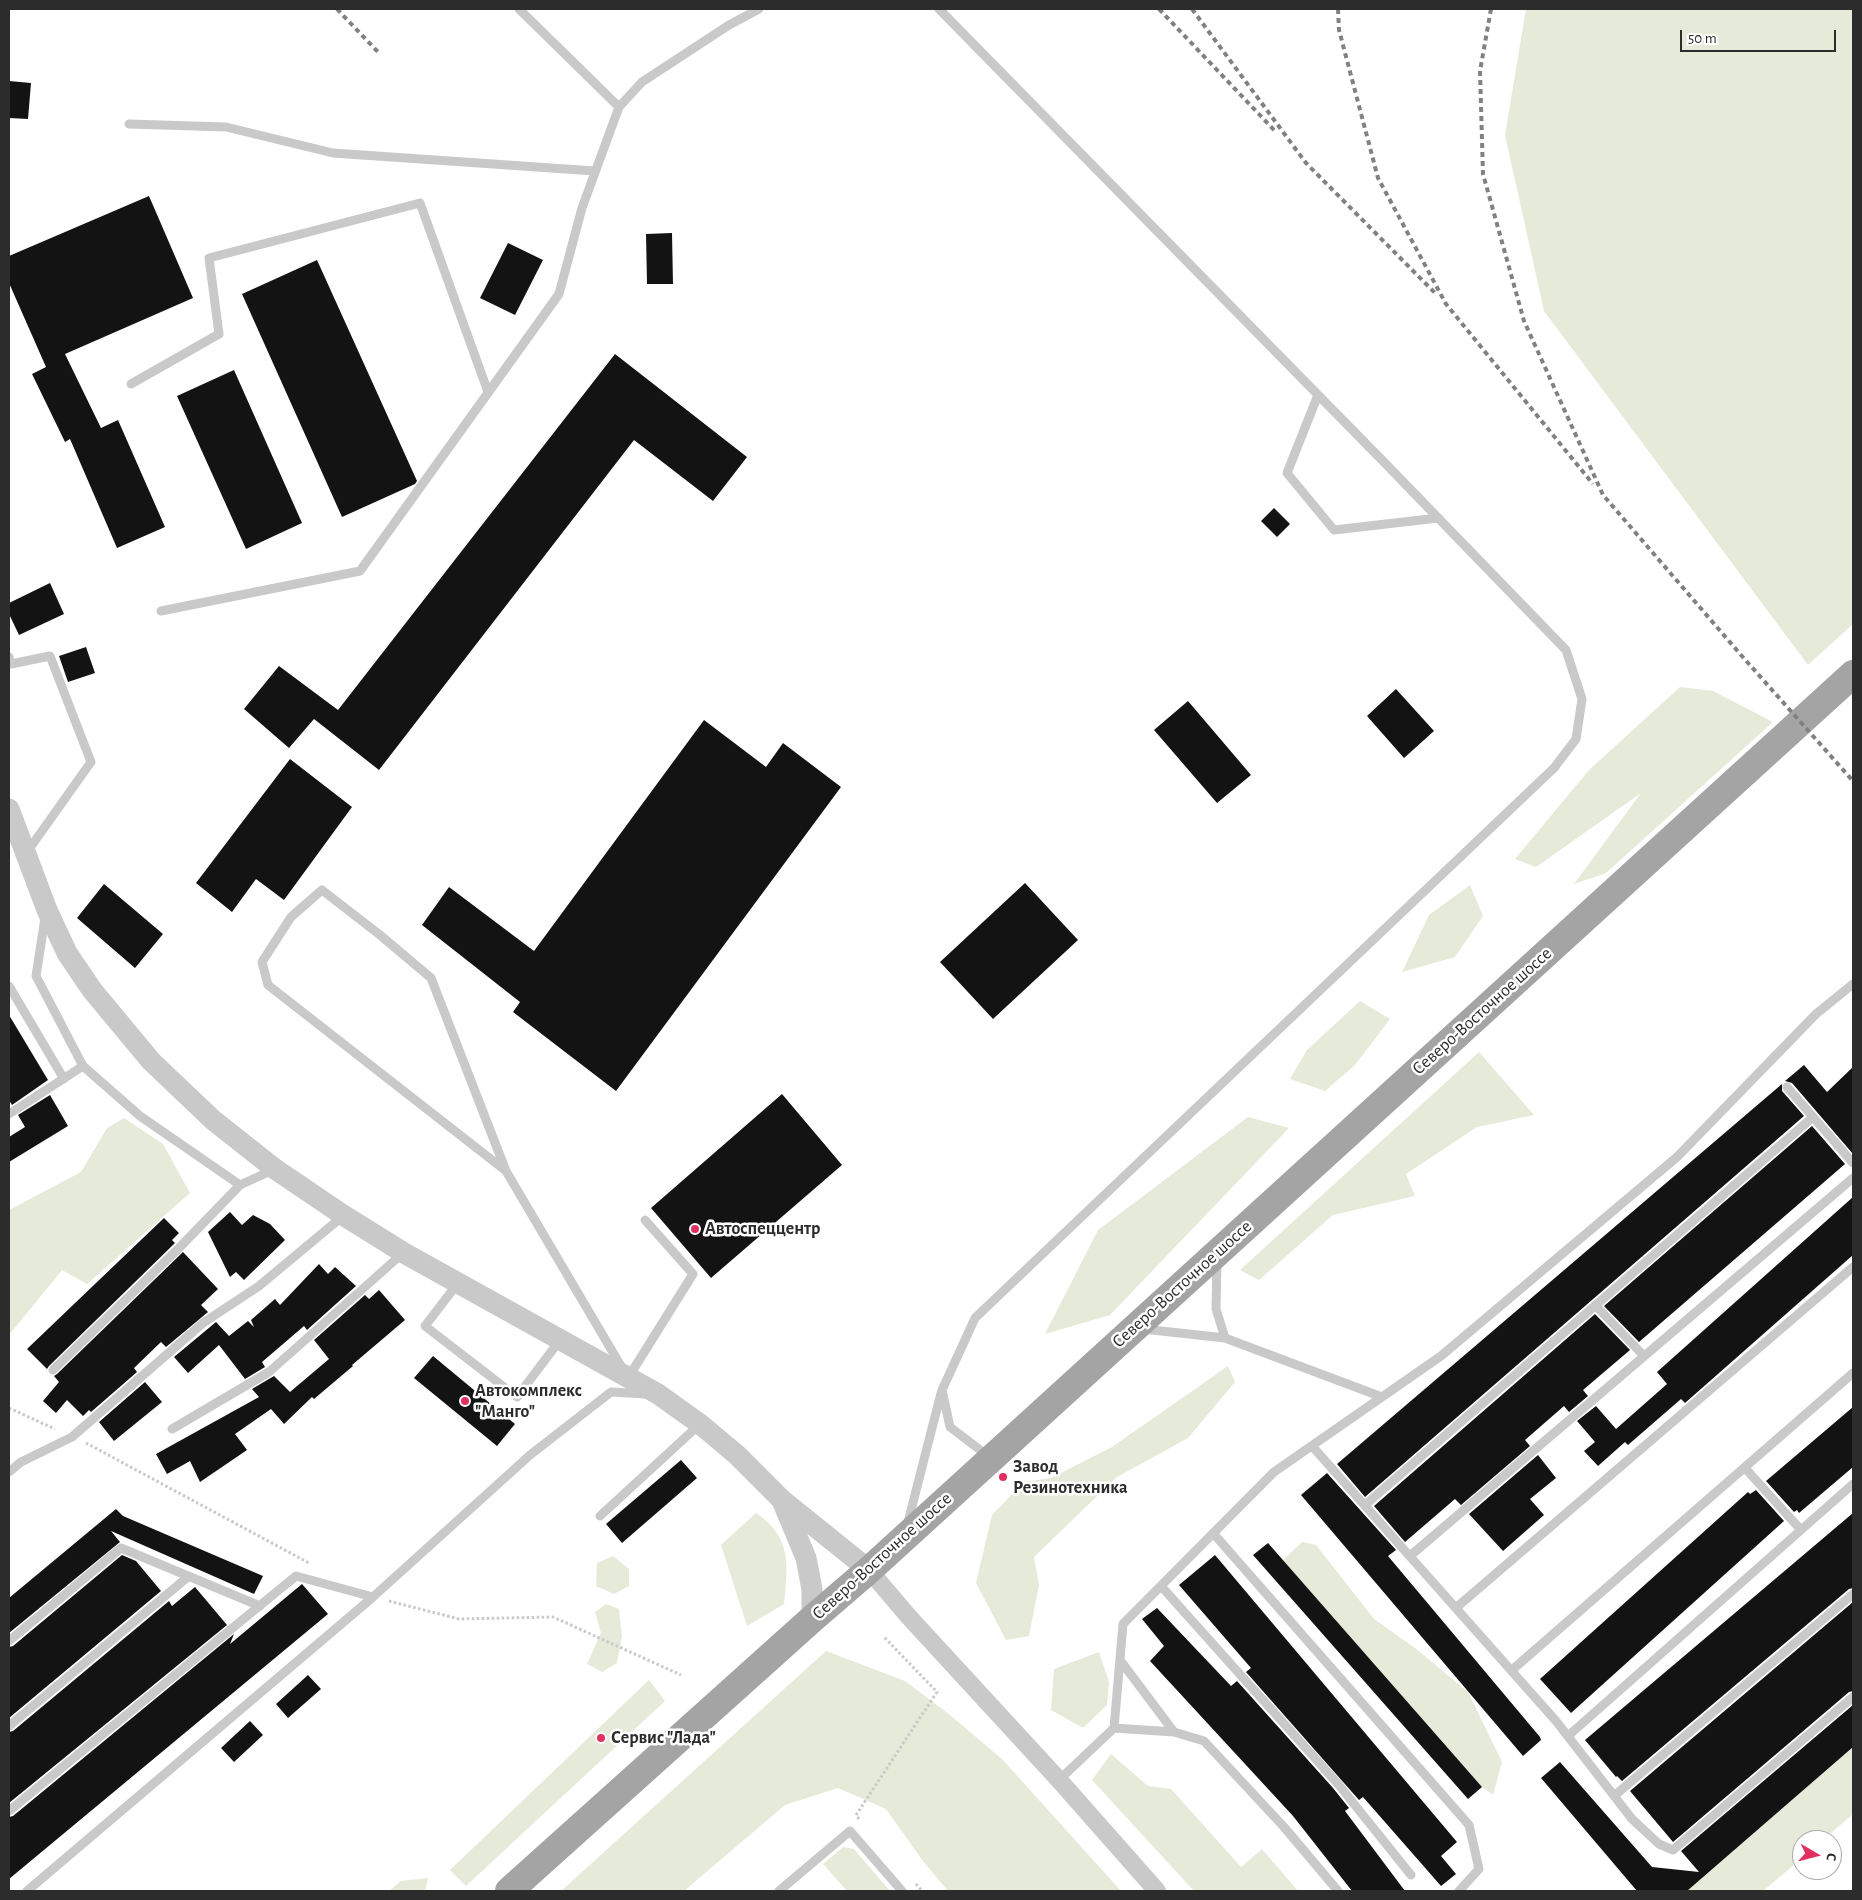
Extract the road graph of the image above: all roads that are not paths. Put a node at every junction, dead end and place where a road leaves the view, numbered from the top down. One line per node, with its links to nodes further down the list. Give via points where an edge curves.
1 (519, 9): 4 (lane)
2 (759, 9): 4 (lane, via 642,82)
3 (939, 9): 9 (lane)
4 (619, 107): 6 (lane)
5 (130, 124): 6 (lane, via 226,126 333,153)
6 (595, 171): 8 (lane, via 559,294)
7 (131, 384): 8 (lane, via 219,334 209,258 420,203)
8 (488, 392): 11 (lane, via 360,571)
9 (1318, 395): 10 (lane); 10 (lane, via 1287,473 1334,530)
10 (1438, 518): 43 (lane, via 1566,650 1582,698 1576,739 1554,768 975,1318)
11 (162, 611)
12 (9, 657): 15 (lane, via 11,664 50,656 91,762)
13 (1853, 674): 31 (main road, Северо-Восточное шоссе)
14 (9, 809): 15 (street)
15 (26, 854): 16 (street)
16 (46, 910): 19 (lane, via 36,976); 25 (street, via 67,953 92,990 151,1061 213,1120)
17 (1853, 984): 45 (lane, via 1816,1014 1677,1156 1441,1356)
18 (9, 986): 20 (lane)
19 (83, 1066): 20 (lane); 28 (lane, via 140,1116)
20 (64, 1079): 22 (lane)
21 (1788, 1087): 23 (lane)
22 (9, 1114)
23 (1813, 1117): 24 (lane); 35 (lane)
24 (1853, 1163)
25 (275, 1169): 28 (lane); 29 (street)
26 (506, 1171): 26 (lane, via 431,978 322,890 291,917 262,962 268,985); 42 (lane)
27 (1853, 1178): 39 (lane)
28 (240, 1185): 40 (lane)
29 (343, 1215): 32 (street); 51 (lane, via 259,1286 203,1323 72,1437 21,1462)
30 (645, 1220): 42 (lane, via 693,1274)
31 (1217, 1252): 36 (main road, Северо-Восточное шоссе); 37 (lane, via 1216,1309)
32 (404, 1253): 34 (street); 47 (lane, via 269,1372)
33 (1853, 1267): 66 (lane)
34 (458, 1283): 38 (street); 38 (lane, via 425,1326 517,1397)
35 (1595, 1305): 39 (lane); 54 (lane)
36 (1134, 1328): 37 (lane); 49 (main road, Северо-Восточное шоссе)
37 (1225, 1338): 45 (lane)
38 (560, 1340): 42 (street)
39 (1644, 1356): 59 (lane)
40 (53, 1370)
41 (1853, 1373): 50 (lane)
42 (628, 1378): 44 (street)
43 (942, 1390): 49 (lane, via 950,1428); 58 (lane)
44 (658, 1394): 46 (street); 64 (lane, via 611,1392 530,1455)
45 (1382, 1397): 48 (lane)
46 (700, 1424): 53 (street); 55 (lane)
47 (172, 1429)
48 (1312, 1446): 54 (lane); 57 (lane, via 1274,1472)
49 (990, 1458): 58 (main road, Северо-Восточное шоссе)
50 (1744, 1468): 56 (lane); 70 (lane)
51 (9, 1472)
52 (1853, 1484): 56 (lane)
53 (782, 1500): 60 (street); 67 (street, via 806,1558 812,1589)
54 (1365, 1505): 59 (lane)
55 (600, 1516)
56 (1801, 1530): 75 (lane)
57 (1214, 1533): 62 (lane); 86 (lane, via 1469,1824 1479,1869)
58 (904, 1536): 60 (main road, Северо-Восточное шоссе)
59 (1410, 1556): 66 (lane)
60 (869, 1570): 67 (main road, Северо-Восточное шоссе); 76 (street)
61 (188, 1576): 65 (lane); 68 (lane, via 121,1548); 72 (lane)
62 (1161, 1586): 69 (lane, via 1123,1624); 79 (lane, via 1338,1784)
63 (1853, 1595): 77 (lane)
64 (373, 1597): 65 (lane, via 296,1576); 80 (lane)
65 (260, 1606): 78 (lane)
66 (1456, 1608): 70 (lane)
67 (812, 1619): 81 (main road, Северо-Восточное шоссе)
68 (9, 1641)
69 (1120, 1660): 73 (lane); 74 (lane)
70 (1512, 1670): 75 (lane)
71 (1853, 1697): 77 (lane, via 1673,1850 1658,1844)
72 (9, 1726)
73 (1114, 1728): 74 (lane); 76 (lane)
74 (1174, 1732): 85 (lane, via 1204,1741)
75 (1568, 1736): 77 (lane)
76 (1059, 1780): 84 (street)
77 (1614, 1796)
78 (9, 1812)
79 (1411, 1875)
80 (27, 1891)
81 (509, 1891)
82 (779, 1891): 83 (lane, via 850,1831)
83 (902, 1891)
84 (1157, 1891)
85 (1338, 1891)
86 (1460, 1891)

